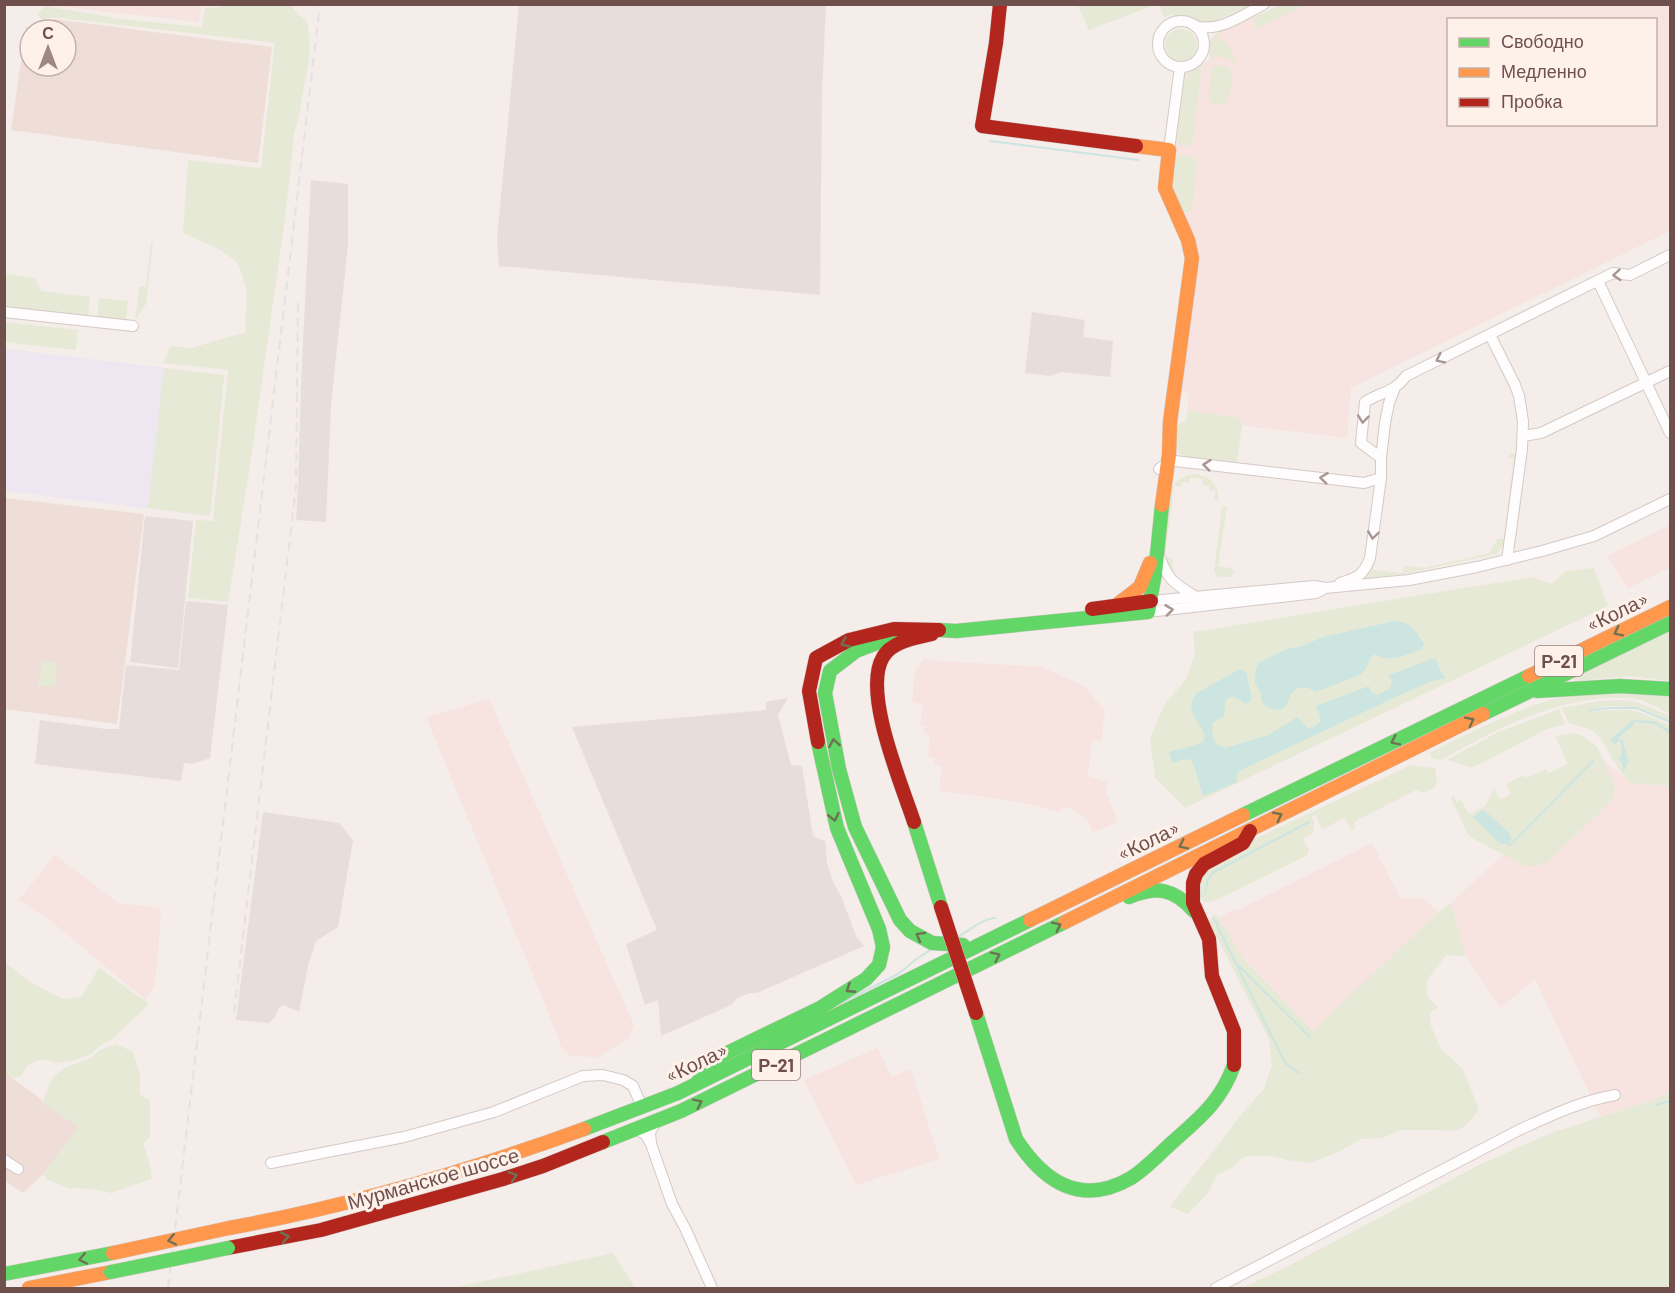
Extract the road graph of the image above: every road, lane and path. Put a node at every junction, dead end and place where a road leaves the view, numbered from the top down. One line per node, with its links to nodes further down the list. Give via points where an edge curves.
1 (1000, 4): 7 (main road, via 982,126)
2 (1263, 4): 4 (street)
3 (1196, 26): 4 (street); 5 (street); 6 (street, via 1184,21 1171,23 1159,39 1163,58)
4 (1217, 27): 5 (street)
5 (1204, 44): 6 (street, via 1197,60)
6 (1180, 67): 7 (street)
7 (1169, 150): 16 (main road, via 1165,188 1192,258)
8 (1671, 255): 9 (street, one-way to 9, via 1630,275 1613,273)
9 (1598, 281): 12 (street); 14 (street)
10 (4, 312): 11 (street)
11 (133, 326)
12 (1490, 335): 15 (street, one-way to 15, via 1406,376); 18 (street, via 1519,396)
13 (1671, 371): 14 (street)
14 (1647, 383): 17 (street); 18 (street, via 1541,433)
15 (1394, 390): 20 (street); 20 (street, one-way to 20, via 1365,402 1361,443)
16 (1170, 422): 19 (main road); 22 (main road, via 1162,442)
17 (1671, 433)
18 (1523, 436): 26 (street)
19 (1170, 443): 21 (street); 22 (main road)
20 (1381, 458): 23 (street)
21 (1184, 462): 22 (street); 23 (street, one-way to 21, via 1364,483)
22 (1164, 466): 25 (main road)
23 (1381, 477): 27 (street, one-way to 27, via 1367,567 1354,578)
24 (1671, 499): 26 (street, via 1594,536)
25 (1154, 557): 28 (street, via 1172,581); 29 (main road, via 1140,587); 30 (main road)
26 (1507, 560): 27 (street, via 1409,580)
27 (1325, 588): 28 (street); 30 (street, one-way to 27, via 1316,593)
28 (1196, 597): 30 (street)
29 (1113, 606): 30 (main road); 33 (main road, via 955,624)
30 (1146, 607): 33 (main road)
31 (1671, 607): 39 (main road, «Кола» / Р-21, one-way to 39)
32 (1671, 623): 35 (main road, «Кола» / Р-21)
33 (943, 631): 38 (main road, bridge, via 895,645 882,657 877,690 884,732 1016,1139 1040,1170 1054,1181 1090,1191 1130,1180 1210,1108 1222,1092 1234,1064 1234,1031 1212,976 1209,939); 39 (main road, one-way to 33, via 932,943 910,931 900,920 855,827 825,693 830,671 855,651 890,638); 40 (main road, one-way to 40, via 894,629 849,640 816,658 809,691 837,828 879,929 883,947 879,964 866,979 820,1008 720,1056)
34 (1671, 688): 35 (main road, via 1611,684)
35 (1528, 692): 36 (main road, «Кола» / Р-21, one-way to 35)
36 (1250, 831): 37 (main road, «Кола» / Р-21); 38 (main road, via 1243,843 1199,869 1192,893)
37 (1080, 915): 38 (main road, via 1091,915 1141,892 1157,890 1180,896); 43 (main road, «Кола» / Р-21, one-way to 37)
38 (1199, 917)
39 (977, 946): 40 (main road, «Кола» / Р-21)
40 (695, 1084): 42 (main road, «Кола» / Р-21)
41 (1615, 1095): 51 (street, via 1569,1107 1521,1129)
42 (642, 1107): 46 (street, via 633,1086 622,1080 603,1075 583,1076 494,1112 404,1137); 48 (main road, Мурманское шоссе, one-way to 48, bridge, via 537,1146 323,1208)
43 (646, 1126): 44 (street); 44 (street, via 645,1134); 49 (main road, Мурманское шоссе, one-way to 43, bridge, via 321,1230 468,1190)
44 (651, 1144): 50 (street, via 672,1204)
45 (4, 1160): 47 (street)
46 (271, 1163)
47 (18, 1169)
48 (4, 1275)
49 (29, 1288)
50 (712, 1288)
51 (1216, 1288)

